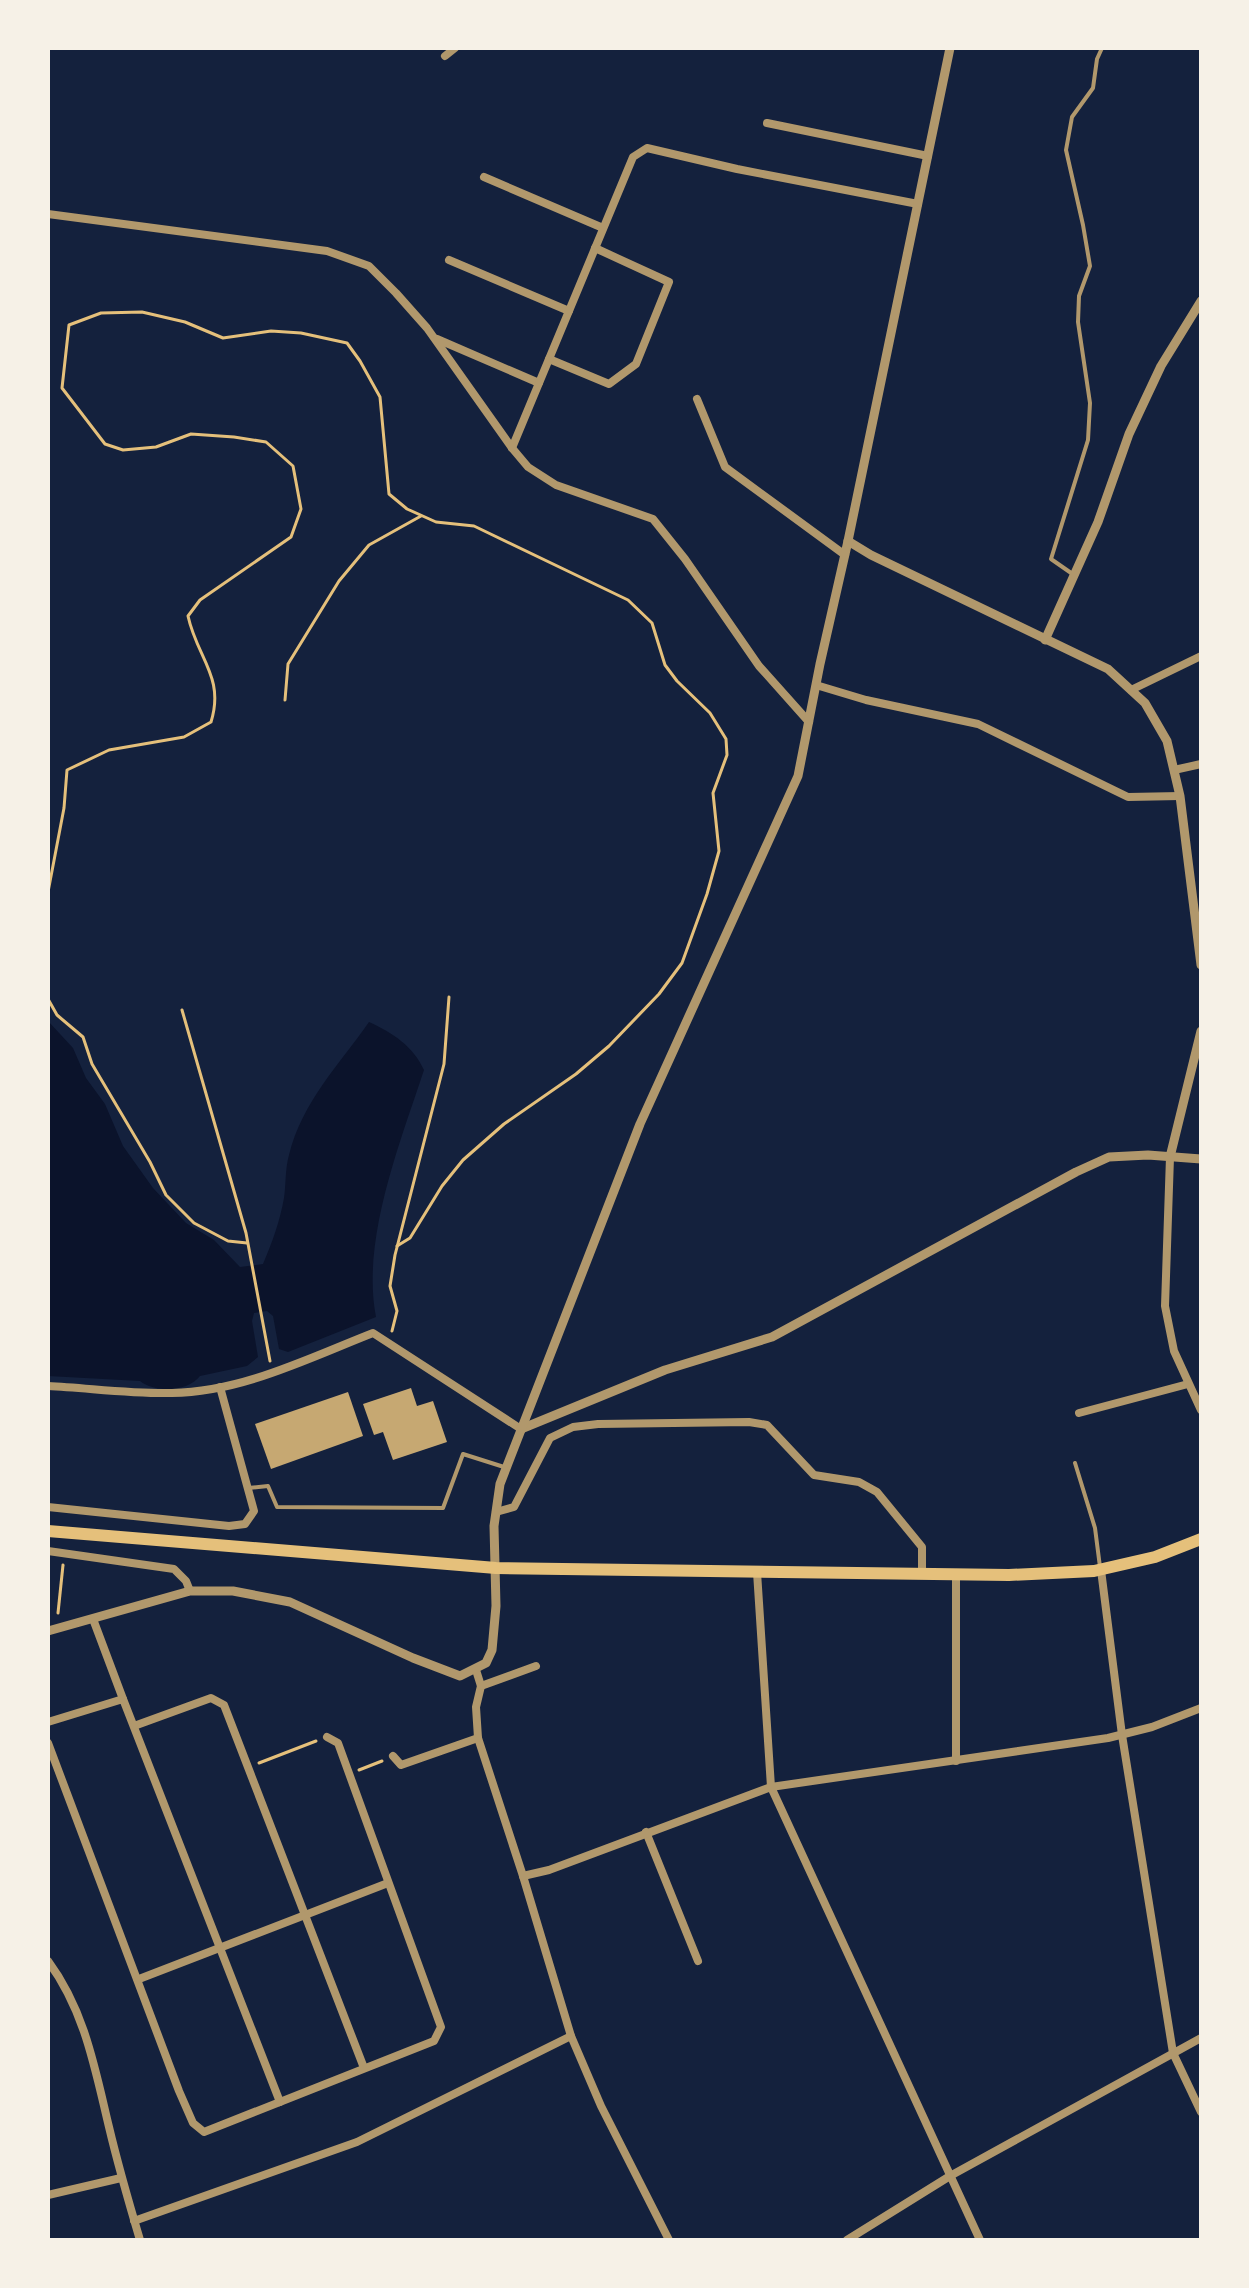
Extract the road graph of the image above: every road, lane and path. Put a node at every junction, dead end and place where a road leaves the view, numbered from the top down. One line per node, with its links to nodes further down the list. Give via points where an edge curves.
1 (455, 48): 4 (street)
2 (950, 48): 6 (street)
3 (1102, 48): 23 (lane, via 1093,88 1072,117 1066,150 1090,266 1079,296 1078,322 1090,403 1088,440 1051,559)
4 (445, 56)
5 (767, 123): 6 (street)
6 (928, 156): 8 (street)
7 (484, 177): 10 (street)
8 (918, 204): 10 (street, via 647,148 633,157); 21 (street)
9 (48, 214): 15 (street, via 327,251 369,266)
10 (603, 228): 11 (street)
11 (595, 248): 14 (street); 16 (street, via 669,282 636,364 609,384)
12 (449, 260): 14 (street)
13 (1201, 301): 23 (street, via 1161,366 1129,434)
14 (569, 311): 16 (street)
15 (434, 338): 17 (street); 19 (street)
16 (549, 359): 17 (street)
17 (539, 383): 19 (street)
18 (697, 399): 22 (street, via 725,467)
19 (512, 448): 29 (street, via 528,467 556,485 653,519 759,666)
20 (421, 516): 28 (path, via 369,545 339,581 288,664); 33 (path, via 389,494 380,397 347,343 271,331 223,338 142,312 101,313 69,325 62,388 105,444 123,450 156,447 191,434 266,442 293,466 301,509 291,537 200,600 188,616 214,678 211,722 184,737 109,750 67,770); 42 (path, via 474,526 628,600 652,623 665,665 710,713 726,739 727,755 713,793 719,851 682,963 609,1046 463,1160 410,1238)
21 (848, 541): 22 (street); 24 (street)
22 (845, 555): 26 (street)
23 (1076, 576): 24 (street)
24 (1045, 640): 27 (street, via 1108,669)
25 (1201, 656): 27 (street)
26 (816, 685): 29 (street); 32 (street, via 978,724 1128,797)
27 (1131, 690): 31 (street, via 1167,741)
28 (285, 700)
29 (809, 722): 50 (street, via 798,776 640,1124)
30 (1201, 764): 31 (street)
31 (1174, 770): 32 (street)
32 (1180, 796): 34 (street)
33 (48, 892)
34 (1201, 965)
35 (449, 997): 42 (path, via 444,1064)
36 (48, 999): 41 (path, via 57,1015 83,1037 92,1064 166,1195 194,1223 228,1241)
37 (182, 1010): 41 (path)
38 (1201, 1031): 39 (street)
39 (1170, 1157): 40 (street); 45 (street, via 1165,1306 1174,1351); 50 (street, via 1109,1157 772,1337 665,1370)
40 (1201, 1159)
41 (247, 1243): 44 (path)
42 (397, 1246): 43 (path, via 390,1286 397,1311)
43 (388, 1343): 47 (street, via 373,1333 273,1373); 50 (street)
44 (266, 1344)
45 (1188, 1384): 48 (street); 49 (street)
46 (48, 1386): 47 (street, via 172,1394)
47 (220, 1387): 53 (street)
48 (1201, 1410)
49 (1079, 1413)
50 (521, 1429): 52 (street)
51 (1075, 1463): 61 (lane, via 1095,1528)
52 (507, 1468): 53 (lane, via 463,1454 443,1508 277,1507 268,1486); 55 (street)
53 (247, 1488): 54 (street, via 254,1511 245,1524 229,1526)
54 (48, 1507)
55 (496, 1512): 60 (street); 63 (street, via 514,1507 550,1438 573,1427 749,1422 767,1425 814,1475 859,1482 877,1492 922,1547)
56 (48, 1531): 60 (main road)
57 (1201, 1539): 61 (main road)
58 (48, 1551): 59 (street)
59 (64, 1553): 65 (street, via 174,1569); 67 (path)
60 (496, 1568): 62 (main road); 69 (street, via 492,1650)
61 (1101, 1570): 64 (main road); 75 (street)
62 (757, 1572): 63 (main road); 83 (street)
63 (922, 1574): 64 (main road)
64 (956, 1574): 80 (street)
65 (190, 1591): 66 (street); 69 (street, via 233,1591 290,1602 446,1672 460,1676)
66 (93, 1619): 67 (street); 71 (street)
67 (52, 1630)
68 (536, 1666): 70 (street)
69 (476, 1670): 70 (street)
70 (481, 1686): 77 (street)
71 (123, 1699): 73 (street); 74 (street)
72 (1201, 1708): 75 (street)
73 (48, 1722)
74 (134, 1726): 81 (street, via 211,1698 224,1705); 88 (street)
75 (1122, 1735): 80 (street); 94 (street)
76 (327, 1737): 81 (path); 82 (street, via 338,1743)
77 (478, 1738): 79 (street, via 401,1765); 85 (street)
78 (48, 1743): 91 (street)
79 (393, 1756): 82 (path)
80 (956, 1761): 83 (street)
81 (248, 1767): 87 (street)
82 (349, 1774): 86 (street)
83 (771, 1787): 84 (street); 98 (street)
84 (646, 1832): 85 (street); 90 (street)
85 (523, 1876): 92 (street)
86 (388, 1883): 87 (street); 95 (street, via 441,2027 434,2041)
87 (305, 1914): 88 (street); 95 (street)
88 (221, 1947): 91 (street); 96 (street)
89 (48, 1961): 99 (street, via 76,2005 87,2037)
90 (698, 1961)
91 (139, 1979): 96 (street, via 193,2123 204,2132)
92 (571, 2036): 101 (street, via 357,2142); 103 (street)
93 (1201, 2038): 94 (street)
94 (1173, 2053): 97 (street); 98 (street)
95 (364, 2068): 96 (street)
96 (280, 2102)
97 (1201, 2112)
98 (950, 2176): 104 (street); 105 (street)
99 (121, 2178): 100 (street); 101 (street)
100 (48, 2195)
101 (134, 2221): 102 (street)
102 (140, 2240)
103 (669, 2240)
104 (847, 2240)
105 (980, 2240)

